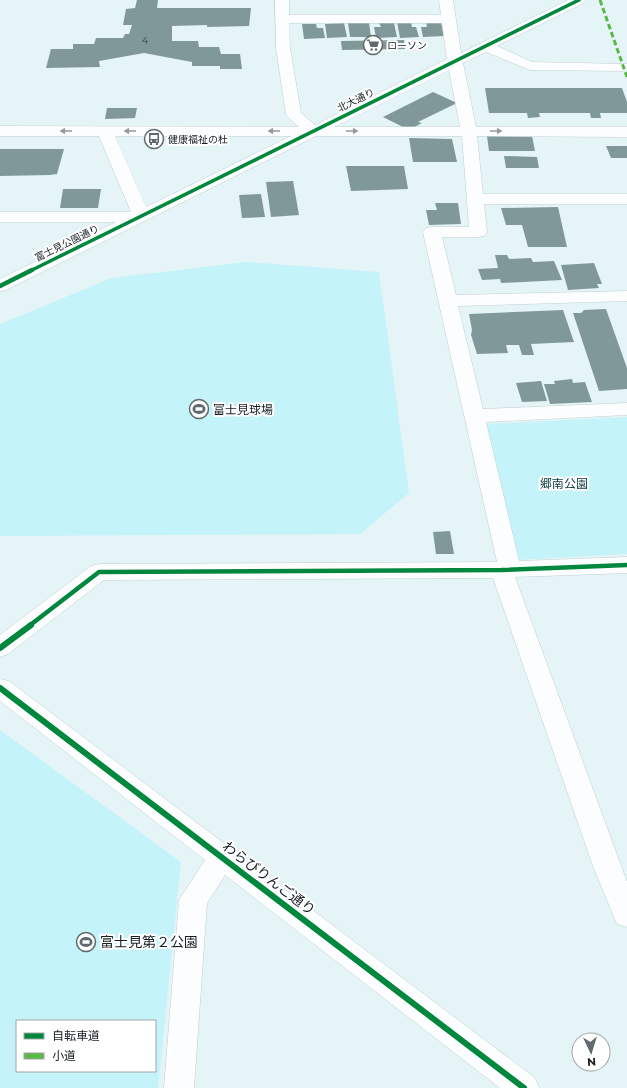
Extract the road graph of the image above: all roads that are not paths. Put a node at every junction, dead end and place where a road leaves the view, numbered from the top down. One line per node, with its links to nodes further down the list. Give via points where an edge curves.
1 (282, 0): 4 (street)
2 (446, 0): 5 (street)
3 (579, 0): 6 (street, 北大通り)
4 (282, 19): 5 (street); 11 (street, via 283,48 294,115)
5 (449, 19): 7 (street)
6 (485, 46): 7 (street, 北大通り); 8 (street, via 530,66)
7 (455, 61): 11 (street, 北大通り); 12 (street)
8 (623, 67)
9 (0, 131): 10 (street, one-way to 9)
10 (105, 131): 11 (street, one-way to 10); 17 (street)
11 (314, 131): 12 (street, one-way to 12); 17 (street, 北大通り)
12 (469, 131): 13 (street, one-way to 13); 14 (street)
13 (627, 132)
14 (476, 199): 15 (street); 20 (street, via 478,232 432,232)
15 (627, 199)
16 (0, 217): 17 (street)
17 (142, 217): 18 (street, 富士見公園通り)
18 (0, 286)
19 (627, 296): 20 (street)
20 (448, 301): 22 (street)
21 (627, 409): 22 (street)
22 (474, 416): 24 (street)
23 (627, 565): 24 (street)
24 (506, 570): 25 (street, via 99,572); 28 (street)
25 (0, 648)
26 (0, 688): 27 (street, わらびりんご通り)
27 (222, 858): 30 (street, via 193,900); 31 (street, わらびりんご通り)
28 (617, 869): 29 (street)
29 (627, 915)
30 (179, 1088)
31 (524, 1088)

